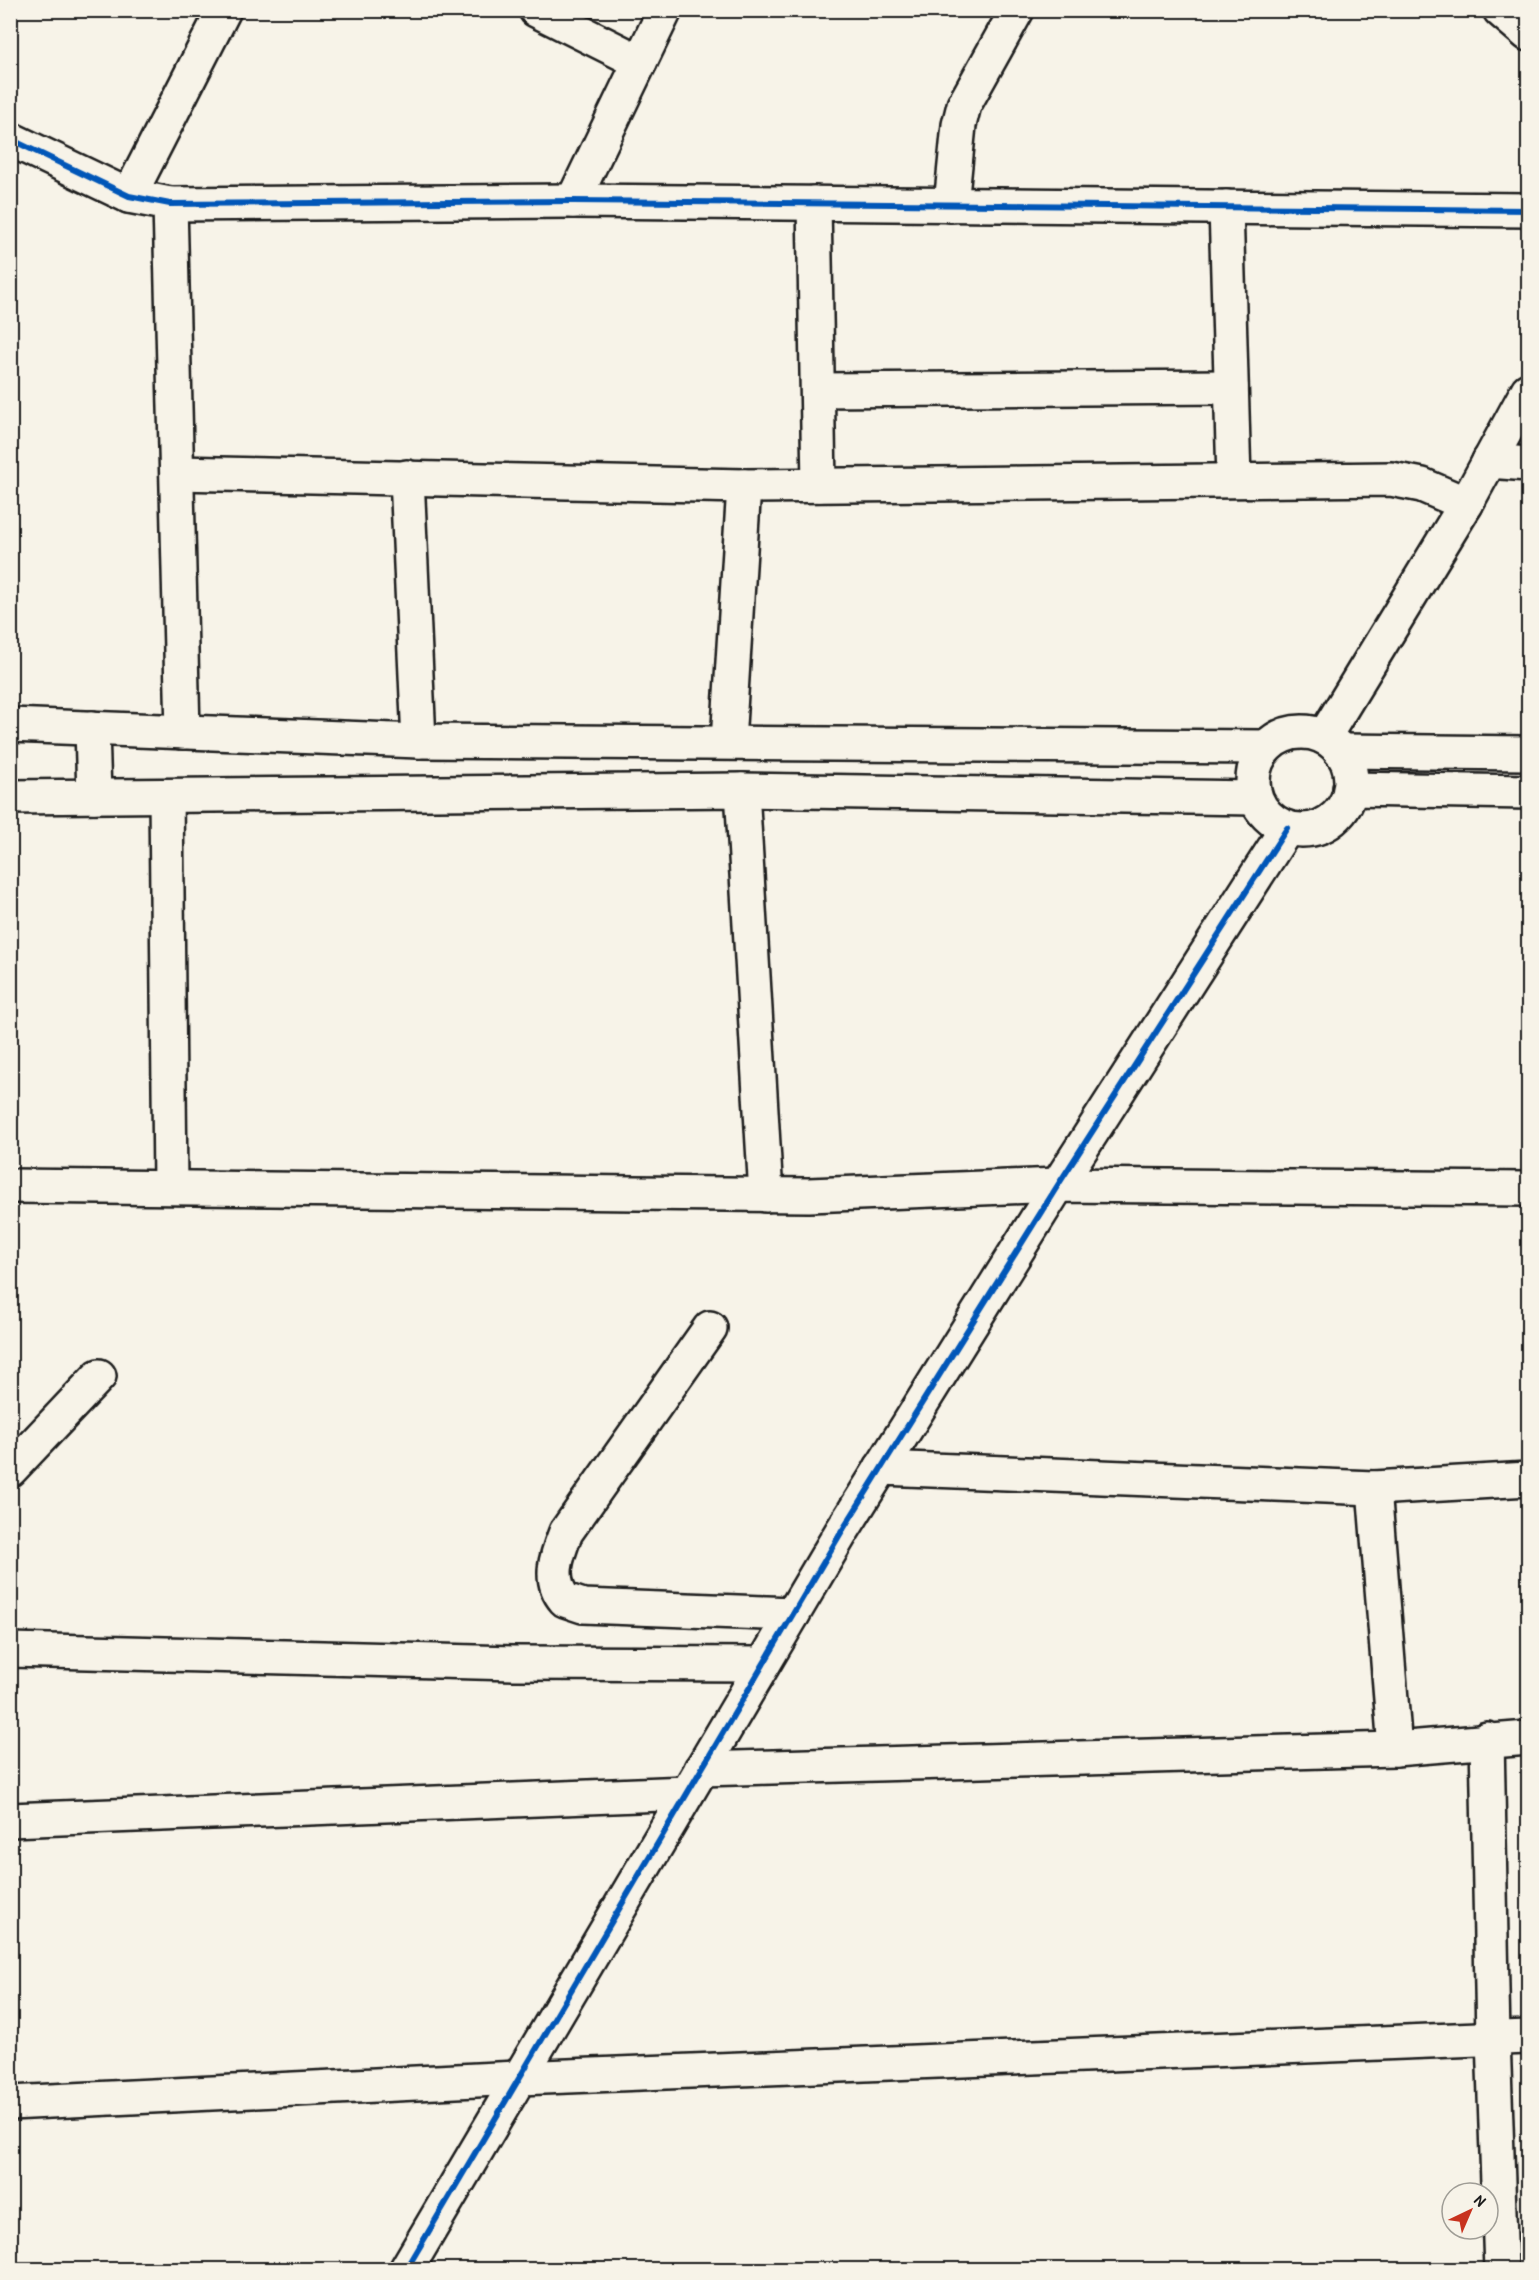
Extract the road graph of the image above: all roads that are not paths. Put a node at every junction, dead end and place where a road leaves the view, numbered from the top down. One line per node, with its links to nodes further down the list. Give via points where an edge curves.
1 (224, 10): 9 (street)
2 (536, 10): 7 (street)
3 (665, 10): 7 (street)
4 (1017, 10): 13 (street, via 964,105)
5 (1500, 10): 6 (street)
6 (1528, 34)
7 (640, 62): 10 (street)
8 (10, 139): 9 (street)
9 (129, 196): 12 (street)
10 (573, 201): 11 (street); 12 (street)
11 (814, 203): 13 (street); 17 (street)
12 (170, 204): 21 (street)
13 (951, 204): 14 (street)
14 (1226, 207): 15 (street); 16 (street)
15 (1528, 210)
16 (1231, 387): 17 (street); 23 (street)
17 (818, 390): 24 (street)
18 (1528, 390): 19 (street)
19 (1489, 461): 20 (street); 26 (street)
20 (1528, 464)
21 (178, 473): 22 (street); 29 (street)
22 (407, 477): 25 (street); 30 (street)
23 (1234, 480): 24 (street); 26 (street, via 1391,479 1422,485)
24 (819, 485): 25 (street)
25 (744, 486): 31 (street)
26 (1466, 504): 32 (street)
27 (10, 725): 28 (street)
28 (92, 728): 29 (street); 38 (street)
29 (183, 732): 30 (street)
30 (419, 741): 31 (street)
31 (728, 742): 33 (street)
32 (1332, 744): 33 (street, via 1309,732 1293,733); 34 (street); 35 (street, via 1350,769)
33 (1266, 747): 41 (street, via 1253,780)
34 (1528, 753)
35 (1350, 789): 37 (street); 42 (street, via 1345,805 1320,827)
36 (742, 790): 39 (street); 41 (street); 47 (street)
37 (1528, 792)
38 (94, 796): 39 (street); 40 (street)
39 (166, 796): 45 (street)
40 (10, 797)
41 (1256, 798): 42 (street, via 1274,821)
42 (1287, 828): 43 (street)
43 (1058, 1185): 46 (street); 47 (street); 50 (street)
44 (10, 1186): 45 (street)
45 (170, 1186): 47 (street)
46 (1528, 1189)
47 (766, 1194)
48 (710, 1328): 54 (street, via 566,1532 556,1558 554,1579 565,1600 583,1606)
49 (99, 1376): 51 (street)
50 (882, 1468): 53 (street); 54 (street)
51 (10, 1470)
52 (1528, 1479): 53 (street)
53 (1374, 1488): 59 (street)
54 (793, 1614): 56 (street)
55 (10, 1650): 56 (street, via 514,1663)
56 (763, 1664): 60 (street)
57 (1528, 1738): 58 (street)
58 (1488, 1739): 59 (street); 63 (street)
59 (1395, 1749): 60 (street)
60 (694, 1781): 61 (street); 64 (street)
61 (10, 1820)
62 (1528, 2037): 63 (street)
63 (1492, 2038): 64 (street); 67 (street)
64 (519, 2078): 65 (street); 66 (street)
65 (10, 2103)
66 (406, 2270)
67 (1502, 2270)

